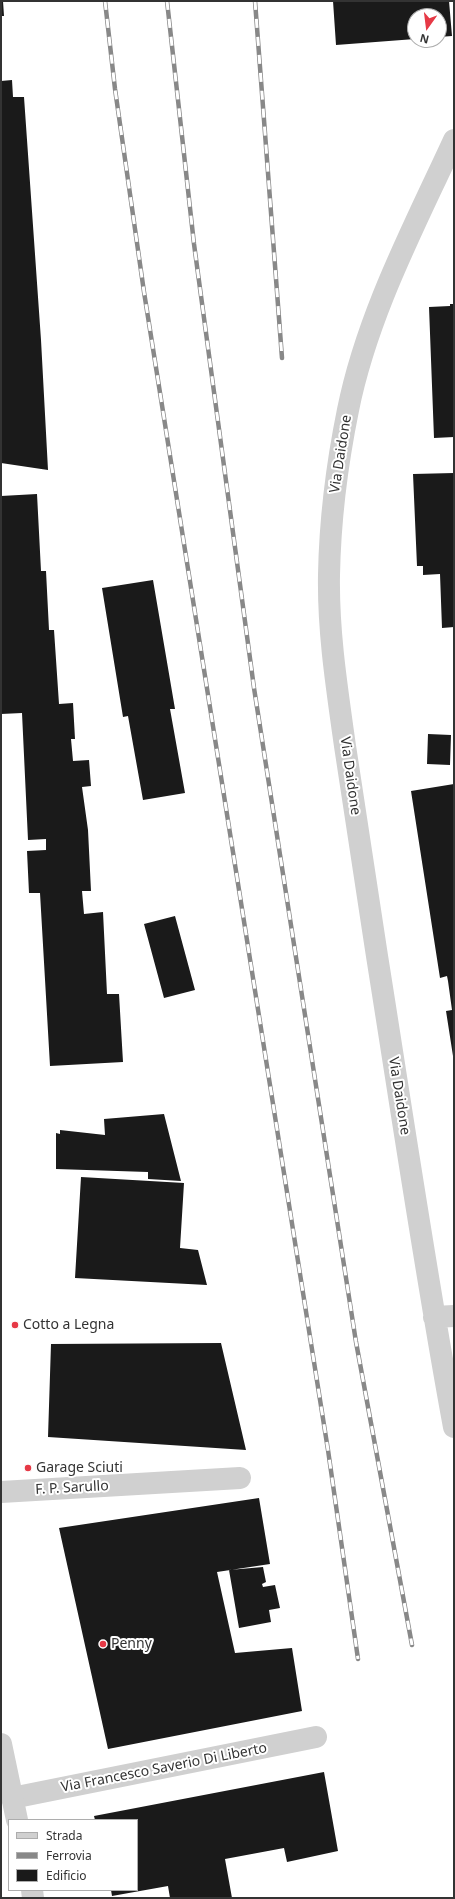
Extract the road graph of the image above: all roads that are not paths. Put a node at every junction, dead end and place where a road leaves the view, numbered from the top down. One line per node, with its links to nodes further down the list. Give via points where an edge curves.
1 (454, 140): 2 (street, Via Daidone, via 381,301 361,359 348,408 338,468 329,576 338,697)
2 (444, 1317): 3 (street, Via Daidone)
3 (454, 1427)
4 (240, 1478): 5 (street, F. P. Sarullo)
5 (1, 1492)
6 (316, 1737): 8 (street, Via Francesco Saverio Di Liberto)
7 (1, 1744): 8 (street)
8 (12, 1798): 9 (street)
9 (17, 1819)

